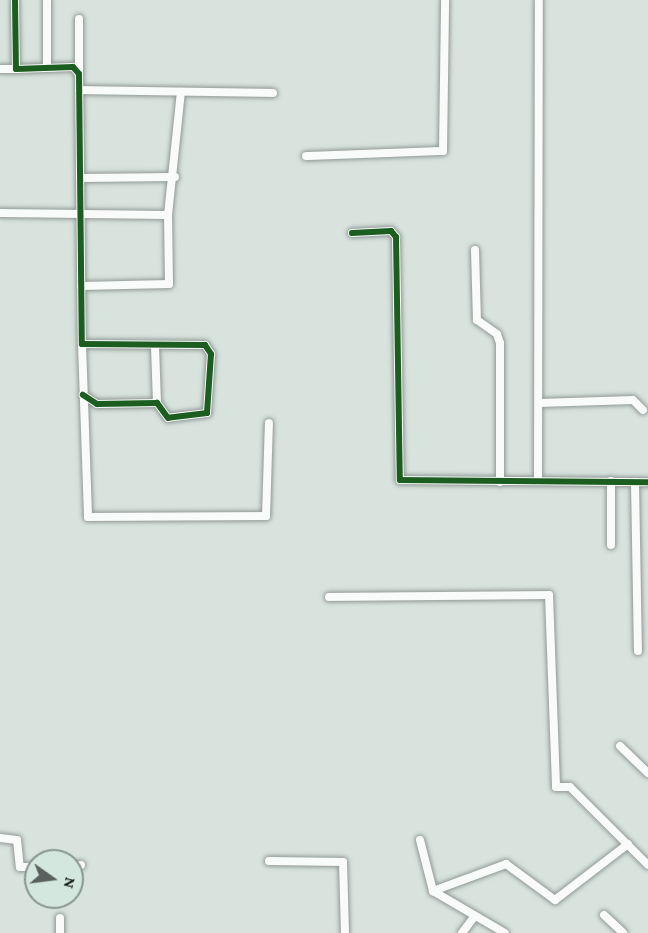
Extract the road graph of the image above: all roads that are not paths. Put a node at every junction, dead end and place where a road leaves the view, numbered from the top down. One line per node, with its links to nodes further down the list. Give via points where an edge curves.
1 (15, 0): 8 (street)
2 (47, 0): 6 (street)
3 (445, 0): 13 (street, via 443,151)
4 (539, 0): 26 (street)
5 (79, 19): 9 (street)
6 (47, 68): 8 (street); 9 (street, via 73,67)
7 (0, 69): 8 (street)
8 (16, 69)
9 (80, 74): 10 (street)
10 (80, 90): 11 (street); 15 (street)
11 (181, 92): 12 (street); 14 (street)
12 (273, 93)
13 (306, 156)
14 (175, 177): 15 (street); 17 (street)
15 (80, 178): 18 (street)
16 (0, 213): 18 (street)
17 (168, 215): 18 (street); 21 (street, via 169,284)
18 (80, 216): 21 (street)
19 (352, 233): 31 (street, via 391,231 396,237 398,478 408,484)
20 (475, 250): 31 (street, via 477,320 500,343)
21 (81, 286): 22 (street)
22 (82, 344): 23 (street); 24 (street)
23 (155, 346): 25 (street); 25 (street, via 205,345 211,354 211,410 168,418)
24 (83, 395): 25 (street, via 97,404); 28 (street, via 84,510 91,518 266,516)
25 (158, 403)
26 (539, 403): 27 (street, via 633,400); 29 (street)
27 (644, 410)
28 (269, 423)
29 (538, 480): 30 (street); 31 (street)
30 (611, 481): 32 (street); 34 (street)
31 (500, 482)
32 (634, 482): 33 (street); 36 (street)
33 (648, 482)
34 (611, 546)
35 (329, 597): 43 (street, via 549,596 556,787 570,787)
36 (637, 612): 37 (street); 38 (street)
37 (648, 612)
38 (638, 651)
39 (620, 746): 40 (street)
40 (648, 773)
41 (0, 838): 46 (street, via 17,840 20,867)
42 (420, 840): 47 (street)
43 (628, 844): 45 (street); 47 (street, via 555,900 506,864)
44 (268, 861): 52 (street, via 343,862)
45 (648, 865)
46 (24, 867)
47 (434, 891): 49 (street)
48 (604, 915): 55 (street)
49 (474, 917): 53 (street); 54 (street)
50 (60, 918): 51 (street)
51 (60, 933)
52 (345, 933)
53 (462, 933)
54 (505, 933)
55 (623, 933)

